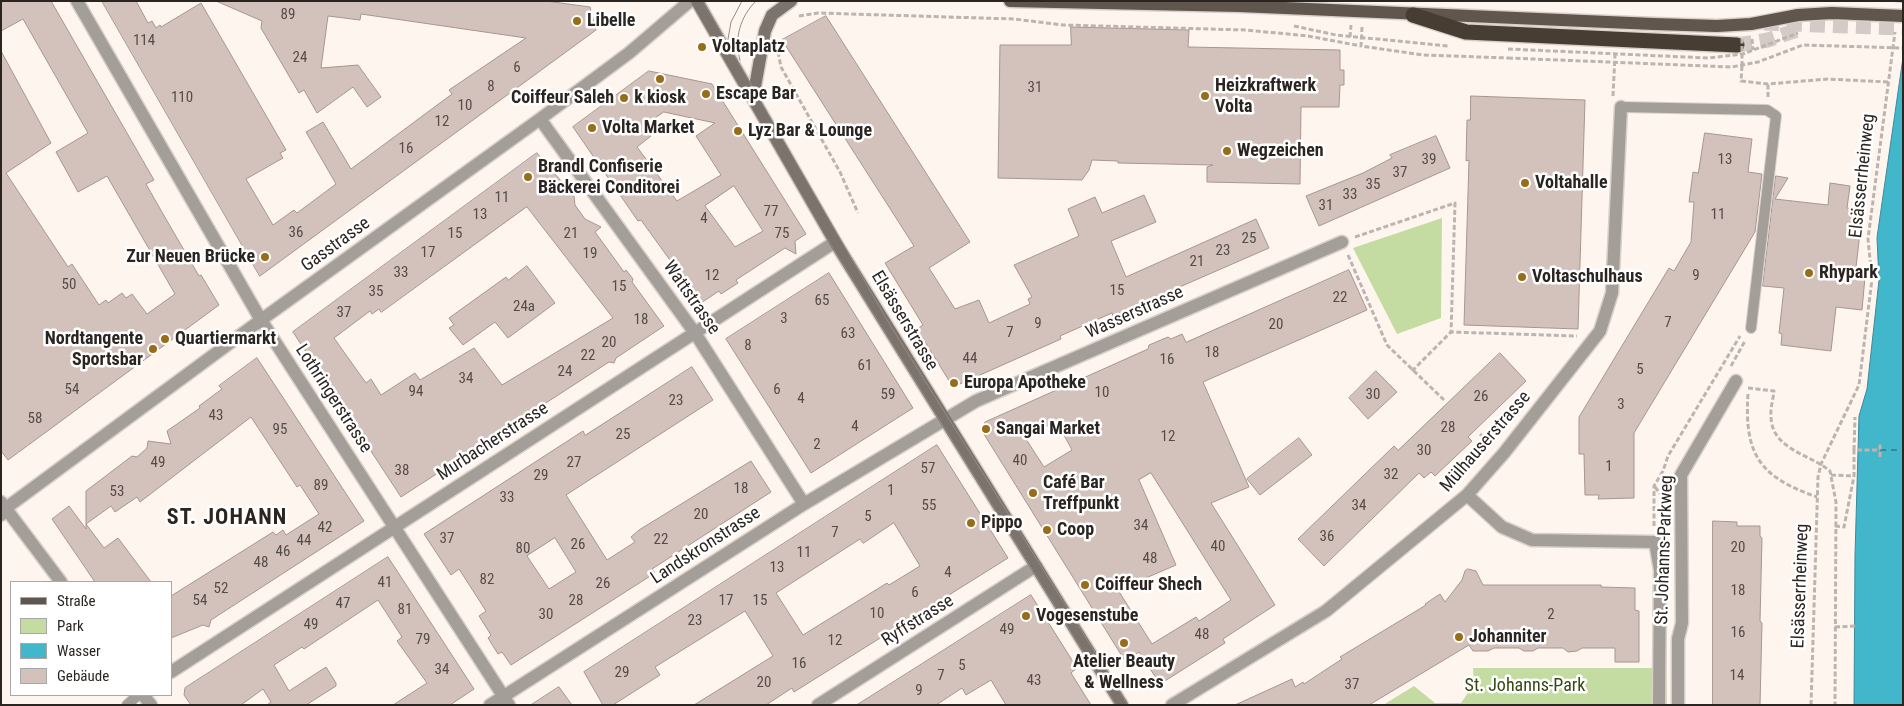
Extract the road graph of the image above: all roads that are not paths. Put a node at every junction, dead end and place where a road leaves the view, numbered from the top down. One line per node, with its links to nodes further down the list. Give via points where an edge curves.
1 (77, 1): 15 (street, Lothringerstrasse)
2 (690, 1): 12 (street, Gasstrasse, via 629,53)
3 (697, 1): 10 (street, Elsässerstrasse)
4 (791, 1): 10 (street, via 772,15 765,31)
5 (1010, 1): 6 (main road)
6 (1313, 6): 7 (main road)
7 (1413, 15): 8 (main road, bridge, via 1717,26 1832,13); 9 (highway, via 1466,32)
8 (1903, 16)
9 (1737, 45)
10 (753, 98): 13 (street, Elsässerstrasse)
11 (1621, 107): 16 (lane, via 1767,110 1776,116); 20 (street, Mülhauserstrasse, via 1612,293 1600,331)
12 (540, 120): 15 (street, Gasstrasse); 17 (street, Wattstrasse)
13 (836, 242): 17 (street, Murbacherstrasse); 19 (street, Elsässerstrasse)
14 (1342, 242): 19 (street, Wasserstrasse, via 976,401)
15 (260, 320): 22 (street, Gasstrasse); 23 (street, Lothringerstrasse)
16 (1751, 328)
17 (695, 332): 21 (street, Wattstrasse); 23 (street, Murbacherstrasse)
18 (1742, 384): 35 (street, St. Johanns-Parkweg, via 1681,475 1682,623 1678,639)
19 (944, 419): 21 (street, Landskronstrasse); 24 (street, Elsässerstrasse)
20 (1468, 495): 33 (street, Mülhauserstrasse, via 1326,611); 34 (street, St. Johanns-Parkweg, via 1502,527 1532,540 1654,542 1660,570)
21 (804, 504): 28 (street, Landskronstrasse)
22 (3, 508): 25 (street)
23 (395, 526): 26 (street, Murbacherstrasse); 28 (street, Lothringerstrasse)
24 (1036, 566): 31 (street, Ryffstrasse); 32 (street, Elsässerstrasse)
25 (60, 581)
26 (172, 671)
27 (137, 696): 29 (lane)
28 (506, 700): 30 (street, Landskronstrasse)
29 (127, 705)
30 (490, 705)
31 (818, 705)
32 (1122, 705)
33 (1172, 705)
34 (1659, 705)
35 (1678, 705)

